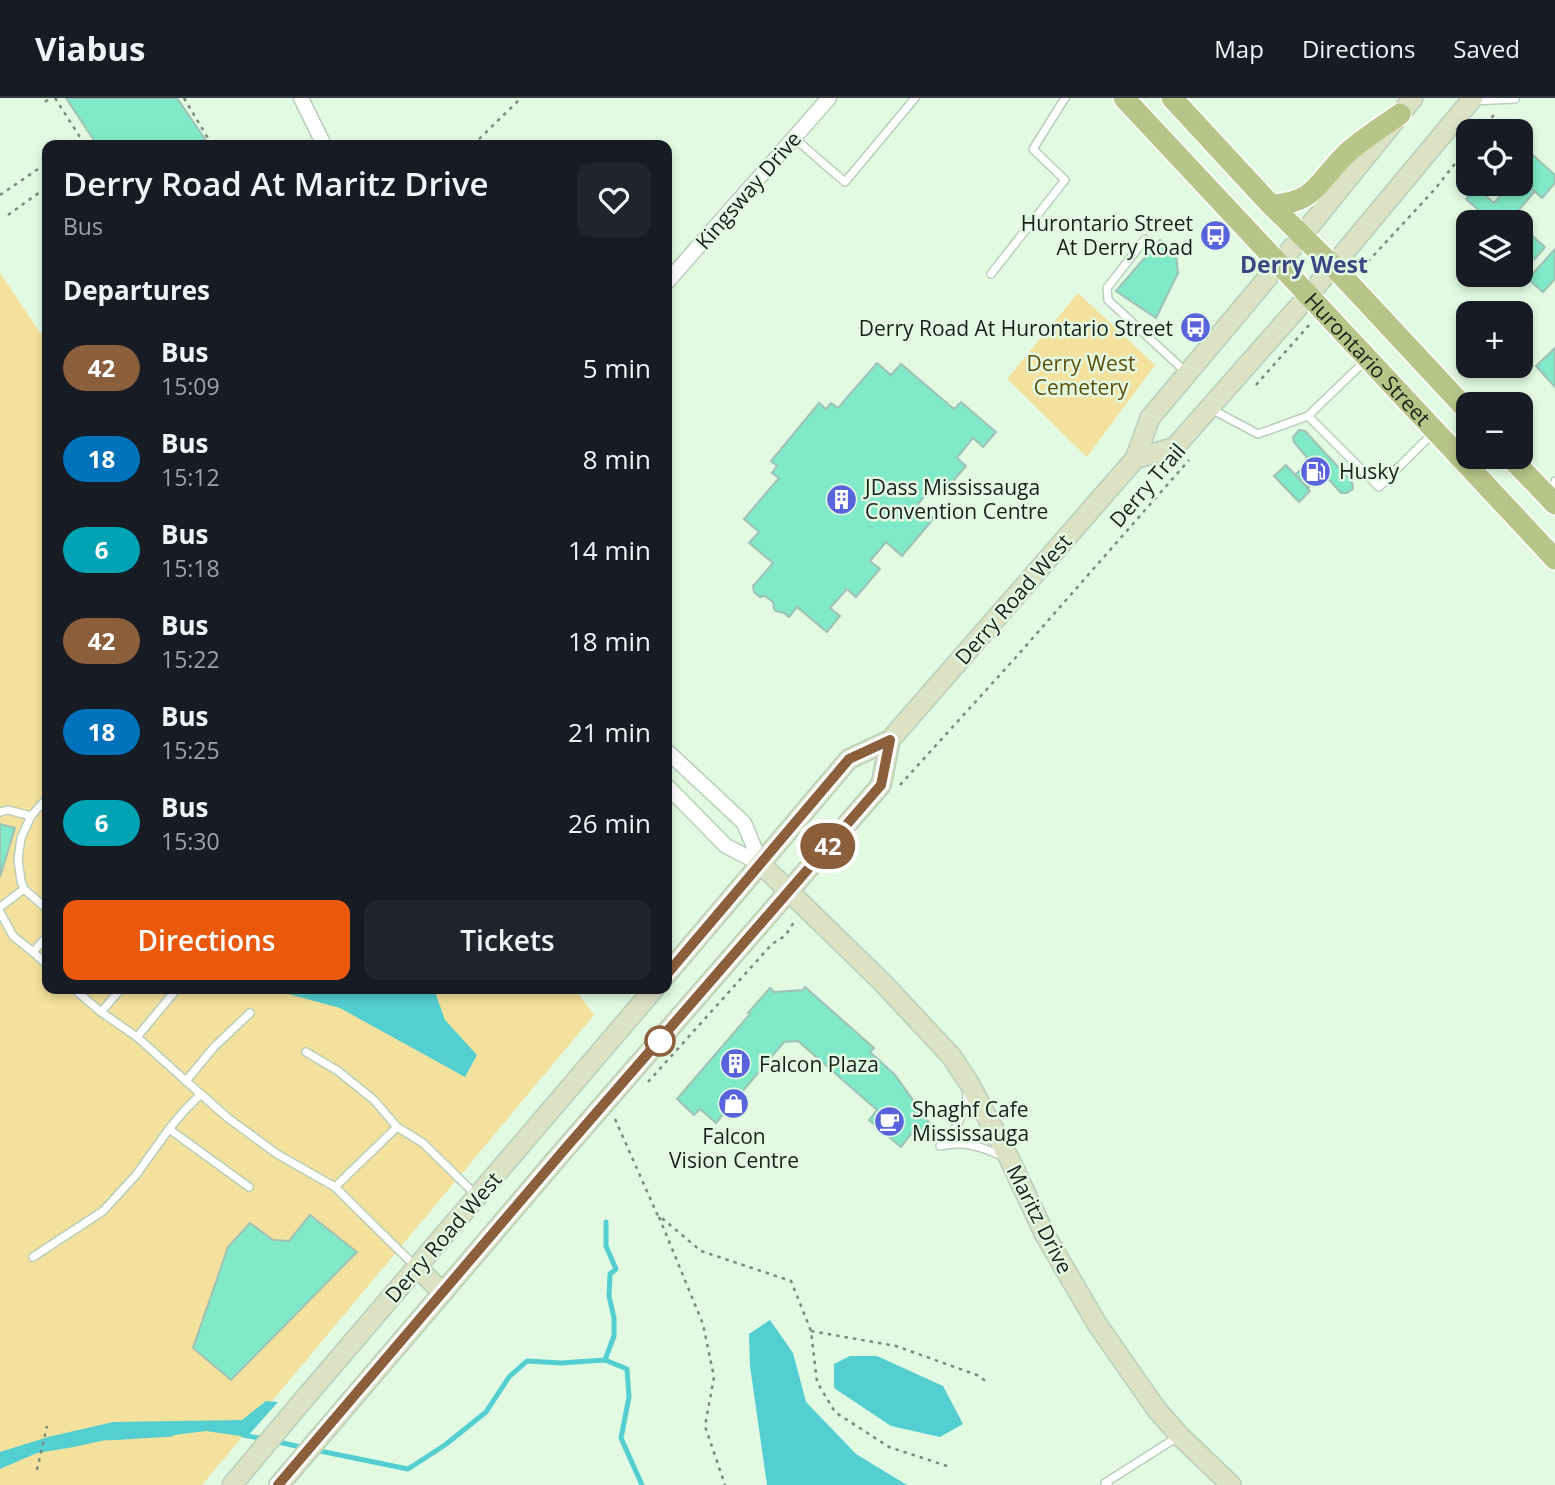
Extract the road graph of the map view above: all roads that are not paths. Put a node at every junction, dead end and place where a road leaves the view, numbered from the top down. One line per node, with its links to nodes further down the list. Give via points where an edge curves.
1 (301, 98): 11 (street)
2 (829, 98): 10 (street, Kingsway Drive)
3 (915, 98): 10 (lane, via 845,182)
4 (1065, 98): 17 (lane, via 1033,149 1065,180)
5 (1124, 98): 15 (main road, Hurontario Street)
6 (1172, 98): 12 (main road, Hurontario Street)
7 (1512, 99): 8 (lane)
8 (1472, 100): 16 (main road)
9 (1407, 106): 12 (main road, via 1347,153 1311,194); 13 (main road, Derry Road West)
10 (794, 138): 18 (street, Kingsway Drive)
11 (322, 140)
12 (1271, 205): 13 (main road, Hurontario Street)
13 (1301, 236): 15 (main road, Derry Road West); 16 (main road, Hurontario Street)
14 (1145, 239): 21 (lane, via 1107,288 1108,300)
15 (1279, 264): 19 (main road, Hurontario Street); 21 (main road, Derry Road West)
16 (1332, 266): 19 (main road); 22 (main road, Hurontario Street)
17 (991, 274)
18 (672, 276)
19 (1316, 302): 20 (main road, Hurontario Street); 23 (main road)
20 (1368, 358): 24 (lane); 25 (main road, Hurontario Street)
21 (1187, 373): 26 (main road, Derry Road West, via 1150,418)
22 (1456, 398)
23 (1210, 408): 24 (lane, via 1258,434); 26 (main road, via 1175,447)
24 (1308, 416): 25 (lane, via 1379,488)
25 (1435, 431): 29 (main road, Hurontario Street)
26 (1135, 459): 30 (main road, Derry Road West)
27 (1524, 469): 28 (main road)
28 (1553, 494)
29 (1555, 559)
30 (890, 740): 36 (main road, Derry Road West, via 849,759); 38 (main road, Derry Road West, via 881,785)
31 (672, 756): 36 (street, via 744,823)
32 (672, 791): 36 (street, via 726,846)
33 (42, 803): 35 (lane)
34 (0, 811): 35 (lane)
35 (31, 816): 37 (lane, via 18,859)
36 (761, 864): 38 (main road, Maritz Drive); 44 (main road, Derry Road West)
37 (24, 889): 39 (lane); 40 (lane)
38 (790, 892): 54 (main road, Maritz Drive, via 927,1029); 64 (main road, Derry Road West)
39 (42, 905)
40 (0, 909): 42 (lane, via 13,936)
41 (42, 941): 42 (lane)
42 (33, 951): 43 (lane)
43 (42, 960)
44 (672, 968)
45 (80, 994): 49 (lane)
46 (117, 994): 49 (lane)
47 (173, 994): 51 (lane)
48 (650, 994): 61 (main road, Derry Road West)
49 (101, 1012): 51 (lane)
50 (250, 1013): 53 (lane)
51 (137, 1037): 53 (lane)
52 (306, 1052): 56 (lane, via 374,1100)
53 (186, 1081): 55 (lane)
54 (969, 1083): 58 (main road, Maritz Drive); 58 (lane, via 961,1117 940,1146 977,1145)
55 (201, 1094): 57 (lane); 60 (lane, via 276,1154)
56 (397, 1127): 60 (lane); 61 (lane, via 423,1143)
57 (169, 1129): 59 (lane); 62 (lane, via 103,1211)
58 (1010, 1160): 65 (main road, Maritz Drive, via 1045,1235 1097,1325)
59 (249, 1187)
60 (335, 1187): 63 (lane)
61 (477, 1196): 63 (main road, Derry Road West)
62 (33, 1257)
63 (417, 1267): 64 (main road); 66 (main road, Derry Road West)
64 (443, 1293): 67 (main road, Derry Road West)
65 (1180, 1436): 68 (lane, via 1105,1483); 69 (main road, Maritz Drive)
66 (232, 1485)
67 (279, 1485)
68 (1108, 1485)
69 (1231, 1485)

